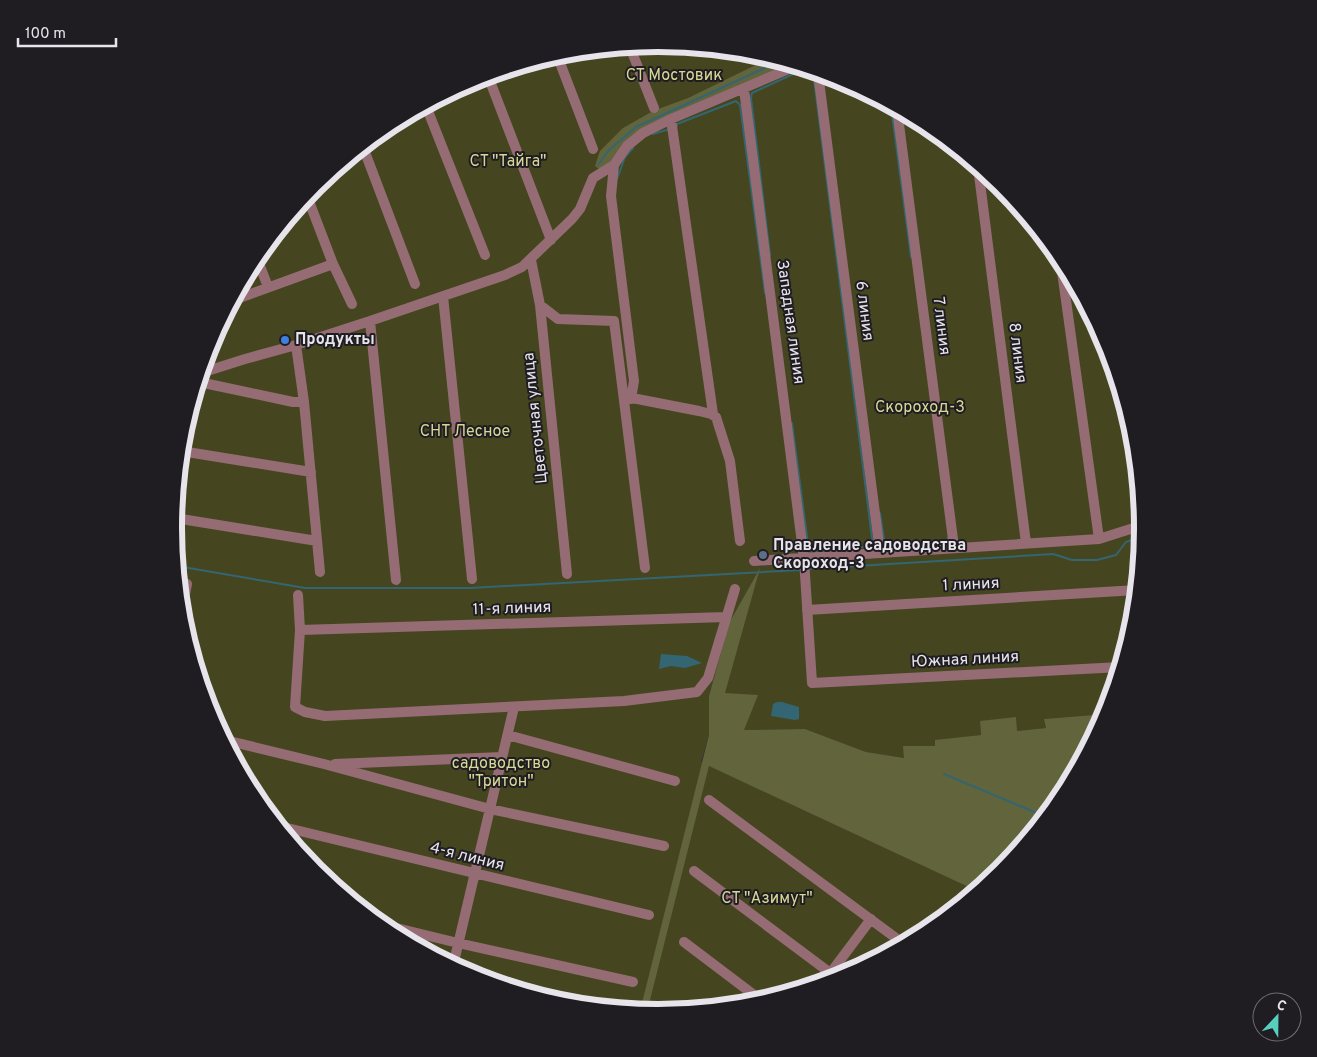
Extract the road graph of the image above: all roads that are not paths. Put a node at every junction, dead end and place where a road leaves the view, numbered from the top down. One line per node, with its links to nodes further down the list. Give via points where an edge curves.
1 (633, 54): 7 (street)
2 (560, 63): 11 (street)
3 (786, 70): 6 (street)
4 (819, 81): 44 (street, 6 линия)
5 (491, 83): 16 (street)
6 (744, 89): 10 (street); 46 (street, Западная линия)
7 (654, 108)
8 (428, 112): 17 (street)
9 (898, 117): 43 (street, 7 линия)
10 (671, 119): 13 (street, via 643,133); 34 (street)
11 (593, 149)
12 (366, 154): 22 (street)
13 (614, 165): 16 (street, via 593,178 580,209); 32 (street, via 611,196 634,381)
14 (979, 178): 42 (street, 8 линия)
15 (310, 205): 19 (street)
16 (551, 240): 18 (street)
17 (485, 255)
18 (532, 260): 25 (street, via 505,275); 27 (street, Цветочная улица)
19 (333, 264): 23 (street); 26 (street)
20 (261, 267): 23 (street)
21 (1063, 279): 39 (street)
22 (415, 284)
23 (268, 286): 24 (street)
24 (243, 296)
25 (443, 296): 28 (street); 51 (street)
26 (352, 304)
27 (540, 305): 32 (street, via 558,319 614,320); 49 (street, Цветочная улица)
28 (370, 321): 29 (street); 50 (street)
29 (296, 345): 30 (street); 33 (street)
30 (210, 370)
31 (205, 383): 33 (street)
32 (627, 397): 34 (street); 47 (street)
33 (304, 402): 36 (street)
34 (713, 414): 41 (street, via 730,461)
35 (189, 453): 36 (street)
36 (311, 472): 40 (street)
37 (183, 519): 40 (street)
38 (1134, 528): 39 (street)
39 (1099, 539): 42 (street)
40 (317, 541): 48 (street)
41 (740, 541)
42 (1026, 543): 43 (street)
43 (954, 547): 44 (street)
44 (880, 552): 46 (street)
45 (754, 561): 46 (street)
46 (805, 566): 55 (street, Западная линия)
47 (645, 568)
48 (320, 572)
49 (567, 574)
50 (396, 580)
51 (472, 580)
52 (735, 589): 56 (street)
53 (1130, 590): 55 (street, 1 линия)
54 (298, 596): 57 (street)
55 (807, 610): 59 (street, Западная линия)
56 (726, 617): 57 (street, 11-я линия); 60 (street, via 708,678 697,692 624,701)
57 (300, 630): 60 (street, via 295,707 305,712 325,716)
58 (1114, 666): 59 (street, Южная линия)
59 (812, 683)
60 (514, 707): 61 (street)
61 (508, 735): 63 (street); 65 (street)
62 (234, 742): 64 (street)
63 (502, 757): 64 (street); 67 (street)
64 (324, 764): 67 (street)
65 (675, 781)
66 (709, 800): 73 (street)
67 (490, 809): 69 (street); 71 (street)
68 (290, 829): 71 (street, 4-я линия)
69 (664, 846)
70 (694, 871): 80 (street)
71 (474, 875): 72 (street, 4-я линия); 77 (street)
72 (649, 915)
73 (871, 919): 75 (street); 79 (street)
74 (402, 929): 77 (street)
75 (898, 940)
76 (684, 942): 82 (street)
77 (458, 943): 78 (street); 81 (street)
78 (455, 958)
79 (839, 969)
80 (829, 972)
81 (633, 982)
82 (753, 994)

